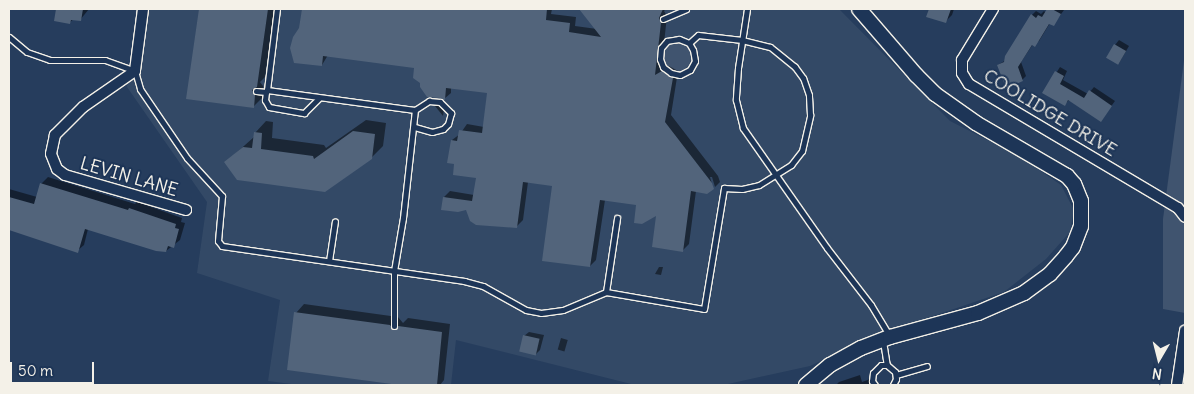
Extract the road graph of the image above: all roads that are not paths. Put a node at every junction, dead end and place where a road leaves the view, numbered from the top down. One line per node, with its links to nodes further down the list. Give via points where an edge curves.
1 (144, 9): 11 (street)
2 (277, 9): 13 (lane)
3 (686, 9): 7 (lane)
4 (747, 9): 9 (lane)
5 (859, 9): 27 (street, via 935,94 976,123 1068,176 1078,192 1082,213 1073,247 1038,284 992,308)
6 (993, 9): 20 (street, COOLIDGE DRIVE, via 962,60 962,73 969,84 1178,208)
7 (663, 19)
8 (9, 36): 11 (lane, via 27,52 50,60 105,60)
9 (742, 40): 10 (lane, via 698,35); 17 (lane, via 736,100 743,128); 17 (lane, via 770,48 782,56 803,78 809,95 810,115 802,151)
10 (689, 43): 10 (lane, via 679,39 667,41 662,48 660,59 670,73 680,75 690,70 695,61 694,50)
11 (136, 71): 18 (street, LEVIN LANE, via 83,107 55,135 51,154 56,169 65,175); 22 (lane, via 140,89 187,158 222,196 218,241 222,246)
12 (256, 91): 13 (lane)
13 (266, 91): 14 (lane); 14 (lane, via 265,100 269,107 304,113)
14 (319, 98): 15 (lane)
15 (415, 110): 16 (lane); 16 (lane, via 429,101 440,102 448,108 451,118 443,129 432,132)
16 (414, 127): 23 (lane)
17 (776, 176): 24 (lane, via 759,185 724,188 704,309); 27 (lane, via 871,305)
18 (186, 210)
19 (617, 218): 24 (lane)
20 (1185, 218)
21 (335, 221): 22 (lane)
22 (329, 261): 23 (lane)
23 (394, 271): 24 (lane, via 464,280 484,286 526,310 541,313 562,310); 25 (lane)
24 (606, 292)
25 (394, 326)
26 (1185, 331): 34 (street)
27 (887, 339): 28 (lane); 31 (street, via 846,356)
28 (887, 365): 30 (lane); 32 (lane, via 874,369)
29 (928, 366): 30 (lane)
30 (896, 375): 33 (lane)
31 (806, 385)
32 (875, 385)
33 (893, 385)
34 (1178, 385)

